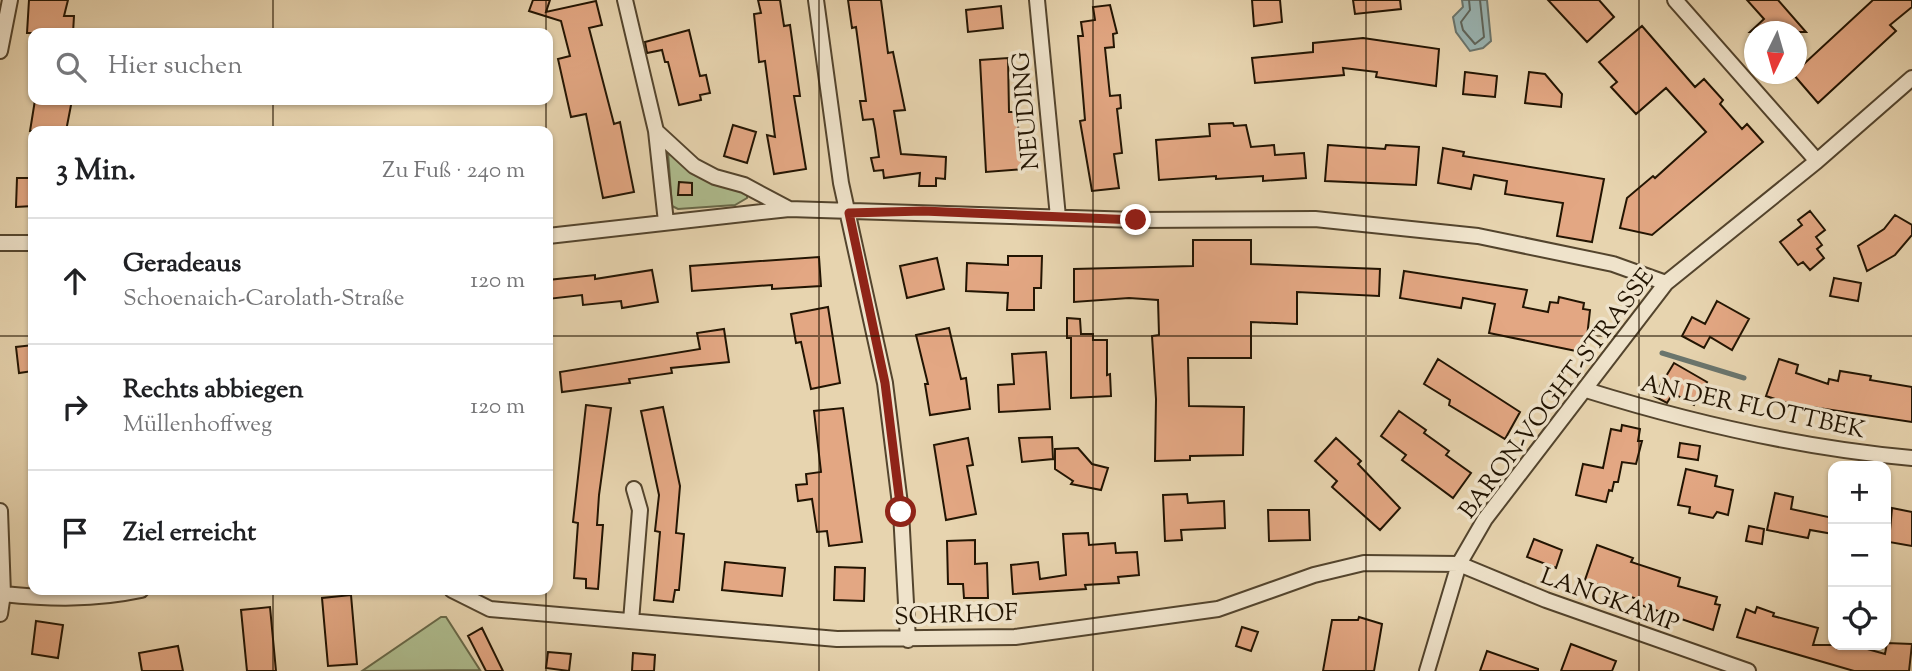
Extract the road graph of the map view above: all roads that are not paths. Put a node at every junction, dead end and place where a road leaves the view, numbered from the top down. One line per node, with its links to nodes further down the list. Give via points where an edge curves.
1 (10, 0): 6 (street)
2 (625, 0): 8 (street)
3 (816, 0): 11 (street)
4 (1037, 0): 12 (street, NEUDING)
5 (1675, 0): 9 (street)
6 (0, 51)
7 (1912, 78): 9 (street, BARON-VOGHT-STRASSE)
8 (656, 131): 10 (street, via 694,166); 13 (street)
9 (1817, 161): 17 (street, BARON-VOGHT-STRASSE)
10 (789, 209): 11 (street); 13 (street)
11 (849, 213): 12 (street); 28 (street, via 885,383 901,512)
12 (1058, 217): 17 (street, via 1315,219 1427,229 1614,264)
13 (666, 222): 14 (street)
14 (553, 235)
15 (0, 243): 16 (street)
16 (28, 243)
17 (1666, 283): 18 (street, BARON-VOGHT-STRASSE)
18 (1586, 390): 19 (street, AN DER FLOTTBEK, via 1704,424 1856,453); 22 (street, BARON-VOGHT-STRASSE, via 1485,519)
19 (1912, 458)
20 (634, 489): 27 (street, via 640,510)
21 (0, 511): 23 (street)
22 (1460, 564): 28 (street, SOHRHOF, via 1364,563 1314,575 1218,609 1015,637); 29 (street, BARON-VOGHT-STRASSE); 30 (street, LANGKAMP, via 1546,600)
23 (3, 594): 24 (street, via 60,600); 26 (street)
24 (118, 595)
25 (462, 595): 27 (street, SOHRHOF, via 491,609)
26 (0, 614)
27 (631, 621): 28 (street, SOHRHOF, via 836,639)
28 (908, 640)
29 (1427, 671)
30 (1748, 671)

